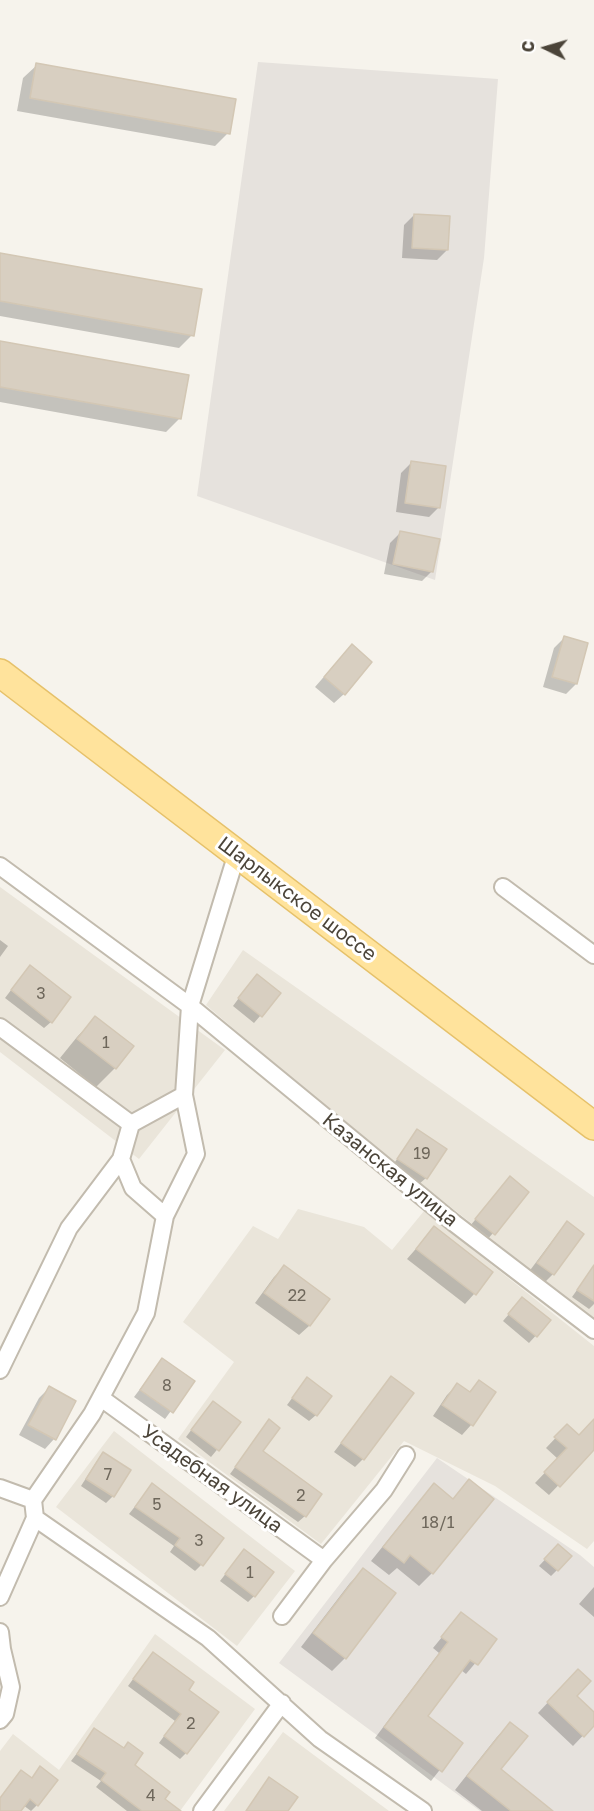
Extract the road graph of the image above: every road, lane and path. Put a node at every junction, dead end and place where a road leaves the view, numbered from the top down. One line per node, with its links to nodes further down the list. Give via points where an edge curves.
1 (0, 673): 2 (main road, Шарлыкское шоссе)
2 (237, 853): 6 (street); 10 (main road, Шарлыкское шоссе)
3 (0, 866): 6 (street, Казанская улица)
4 (503, 887): 5 (street)
5 (594, 955)
6 (190, 1006): 8 (street); 13 (street, Казанская улица, via 454,1223)
7 (0, 1027): 9 (street)
8 (184, 1095): 9 (street); 12 (street, via 196,1154)
9 (131, 1125): 11 (street)
10 (594, 1126)
11 (121, 1159): 12 (street, via 133,1188); 14 (street, via 69,1228)
12 (165, 1216): 15 (street, via 146,1313)
13 (594, 1330)
14 (0, 1370)
15 (101, 1398): 18 (street); 20 (street, Усадебная улица)
16 (406, 1455): 20 (street, via 384,1490)
17 (0, 1488): 18 (street)
18 (33, 1500): 19 (street)
19 (35, 1518): 21 (street); 24 (street, via 207,1638)
20 (324, 1560): 22 (street)
21 (0, 1597)
22 (282, 1616)
23 (0, 1632): 25 (street, via 11,1687)
24 (282, 1703): 26 (street); 27 (street, via 320,1739)
25 (0, 1720)
26 (202, 1811)
27 (423, 1811)

